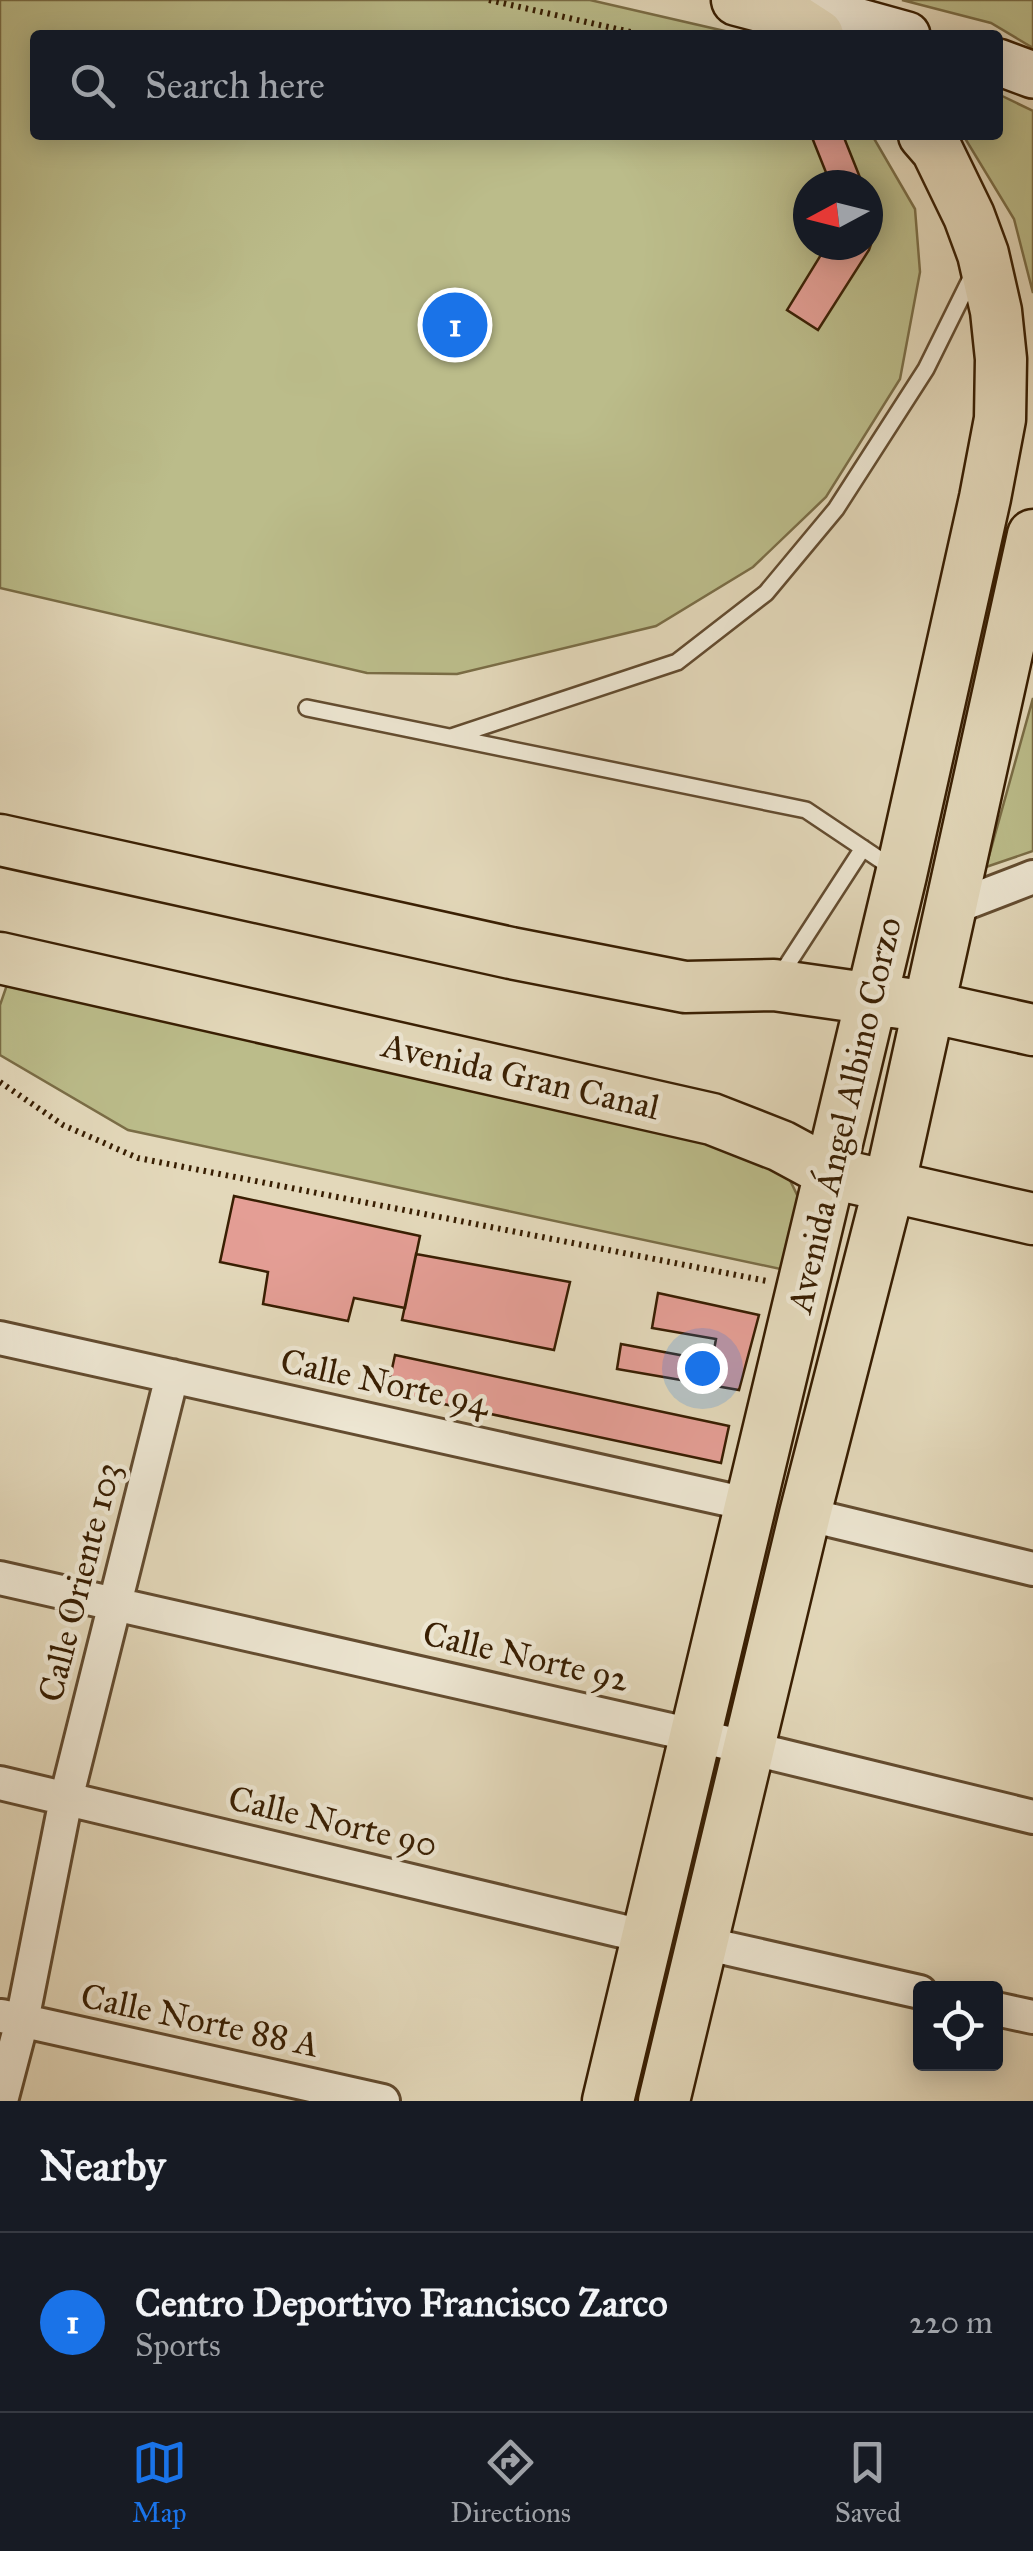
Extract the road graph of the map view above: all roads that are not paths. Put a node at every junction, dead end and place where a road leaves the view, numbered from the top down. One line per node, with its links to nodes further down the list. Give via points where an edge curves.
1 (779, 16): 2 (street, via 842,17)
2 (889, 30)
3 (1003, 64): 4 (street)
4 (1033, 75)
5 (928, 140): 6 (main road, Avenida Ángel Albino Corzo)
6 (982, 254): 9 (lane, via 926,369 836,510 766,593 677,662); 11 (main road, Avenida Ángel Albino Corzo, via 1002,360 1000,419 986,498)
7 (1033, 535): 13 (main road, Avenida Ángel Albino Corzo)
8 (307, 708): 9 (lane)
9 (452, 737): 11 (lane, via 806,810)
10 (0, 840): 15 (main road, via 665,983)
11 (882, 861): 15 (lane); 16 (main road, Avenida Ángel Albino Corzo)
12 (1033, 877): 13 (street)
13 (950, 909): 17 (main road, Avenida Ángel Albino Corzo)
14 (0, 958): 19 (main road, Avenida Gran Canal, via 712,1119)
15 (774, 985): 16 (main road)
16 (871, 998): 17 (main road); 19 (main road, Avenida Ángel Albino Corzo)
17 (929, 1007): 18 (main road); 20 (main road, Avenida Ángel Albino Corzo)
18 (1033, 1030)
19 (830, 1173): 20 (main road, Avenida Gran Canal); 24 (main road, Avenida Ángel Albino Corzo)
20 (889, 1187): 21 (main road, Avenida Gran Canal); 25 (main road, Avenida Ángel Albino Corzo)
21 (1033, 1219)
22 (0, 1338): 23 (street, Calle Norte 94)
23 (172, 1376): 24 (street, Calle Norte 94); 28 (street, Calle Oriente 103)
24 (752, 1505): 29 (main road, Avenida Ángel Albino Corzo)
25 (805, 1514): 26 (street); 30 (main road, Avenida Ángel Albino Corzo)
26 (1033, 1568)
27 (0, 1578): 28 (street, Calle Norte 92)
28 (114, 1604): 29 (street, Calle Norte 92); 32 (street, Calle Oriente 103)
29 (696, 1735): 30 (street, Calle Norte 92); 34 (main road, Avenida Ángel Albino Corzo)
30 (750, 1748): 33 (street, Calle Norte 92); 35 (main road, Avenida Ángel Albino Corzo)
31 (0, 1784): 32 (street, Calle Norte 90)
32 (66, 1798): 34 (street, Calle Norte 90); 39 (street, Calle Oriente 103)
33 (1033, 1817)
34 (646, 1937): 42 (main road, Avenida Ángel Albino Corzo)
35 (703, 1943): 36 (street); 43 (main road, Avenida Ángel Albino Corzo)
36 (913, 1990)
37 (1003, 2011): 38 (street)
38 (1033, 2017)
39 (11, 2018): 40 (street, Calle Oriente 103); 41 (street, Calle Norte 88 A)
40 (0, 2101)
41 (383, 2101)
42 (608, 2101)
43 (664, 2101)

